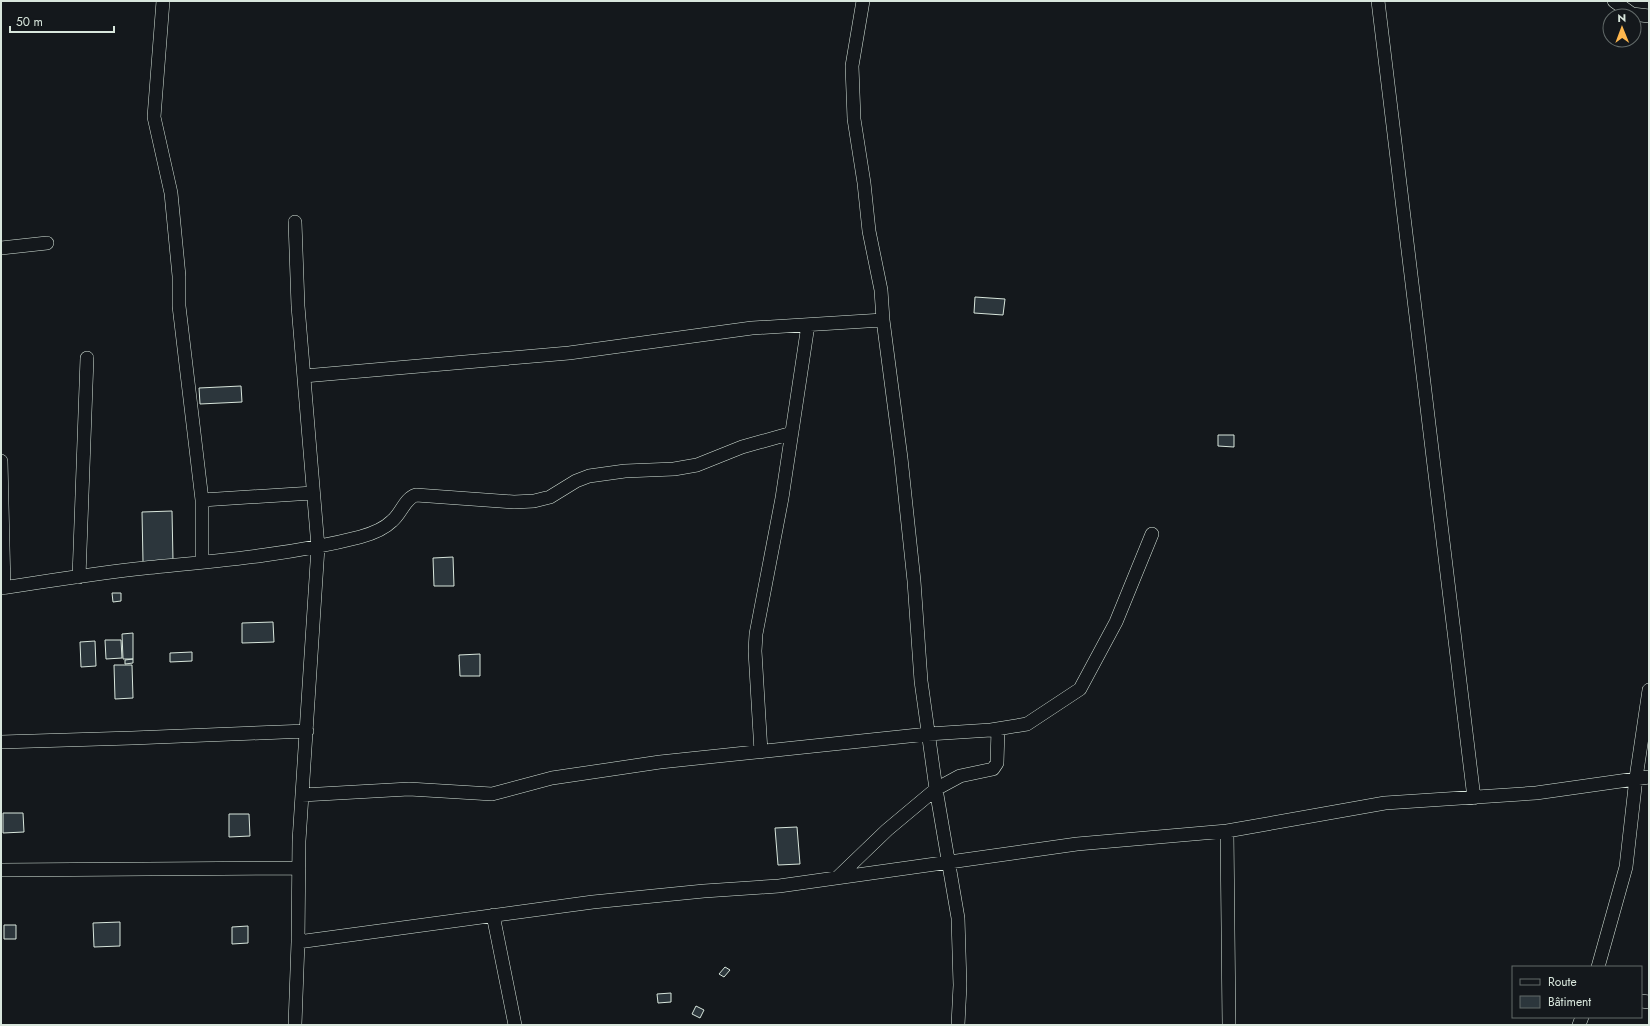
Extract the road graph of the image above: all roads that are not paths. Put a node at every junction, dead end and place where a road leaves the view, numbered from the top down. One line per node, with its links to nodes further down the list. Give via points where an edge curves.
1 (163, 1): 16 (street, via 154,117 170,193 179,276 179,306)
2 (863, 1): 9 (street, via 852,66 854,119 869,231 881,290)
3 (1378, 1): 31 (street)
4 (1614, 1): 5 (street, via 1632,14)
5 (1649, 16)
6 (295, 222): 12 (street)
7 (47, 243): 8 (street)
8 (1, 248)
9 (883, 320): 10 (street); 25 (street, via 901,458)
10 (808, 325): 12 (street, via 752,328 569,353); 13 (street)
11 (87, 358): 20 (street)
12 (304, 376): 15 (street)
13 (792, 433): 18 (street, via 742,447 697,465 625,470 589,476 550,496 534,501 514,502 416,495 408,500 392,522 379,530); 27 (street, via 756,634)
14 (1, 461): 21 (street)
15 (313, 493): 16 (street); 18 (street)
16 (202, 500): 19 (street)
17 (1152, 534): 23 (street, via 1116,622 1080,689 1027,724)
18 (318, 547): 19 (street); 24 (street)
19 (202, 562): 20 (street)
20 (79, 577): 21 (street)
21 (3, 588)
22 (1649, 690): 28 (street)
23 (998, 729): 25 (street); 29 (street, via 998,763 994,769 960,776)
24 (306, 731): 26 (street); 30 (street)
25 (928, 734): 27 (street); 29 (street)
26 (1, 742)
27 (761, 752): 30 (street, via 660,762 552,778 492,794 409,789)
28 (1643, 777): 31 (street, via 1536,793); 39 (street, via 1626,867)
29 (936, 789): 33 (street); 36 (street, via 887,830)
30 (302, 795): 34 (street)
31 (1474, 798): 32 (street, via 1385,803)
32 (1227, 831): 33 (street, via 1077,844); 43 (street)
33 (948, 861): 36 (street); 42 (street, via 958,918)
34 (299, 868): 35 (street); 38 (street)
35 (1, 870)
36 (837, 878): 37 (street, via 779,886 622,898)
37 (493, 915): 38 (street); 41 (street)
38 (298, 942): 40 (street)
39 (1598, 966)
40 (295, 1025)
41 (514, 1025)
42 (958, 1025)
43 (1229, 1025)

